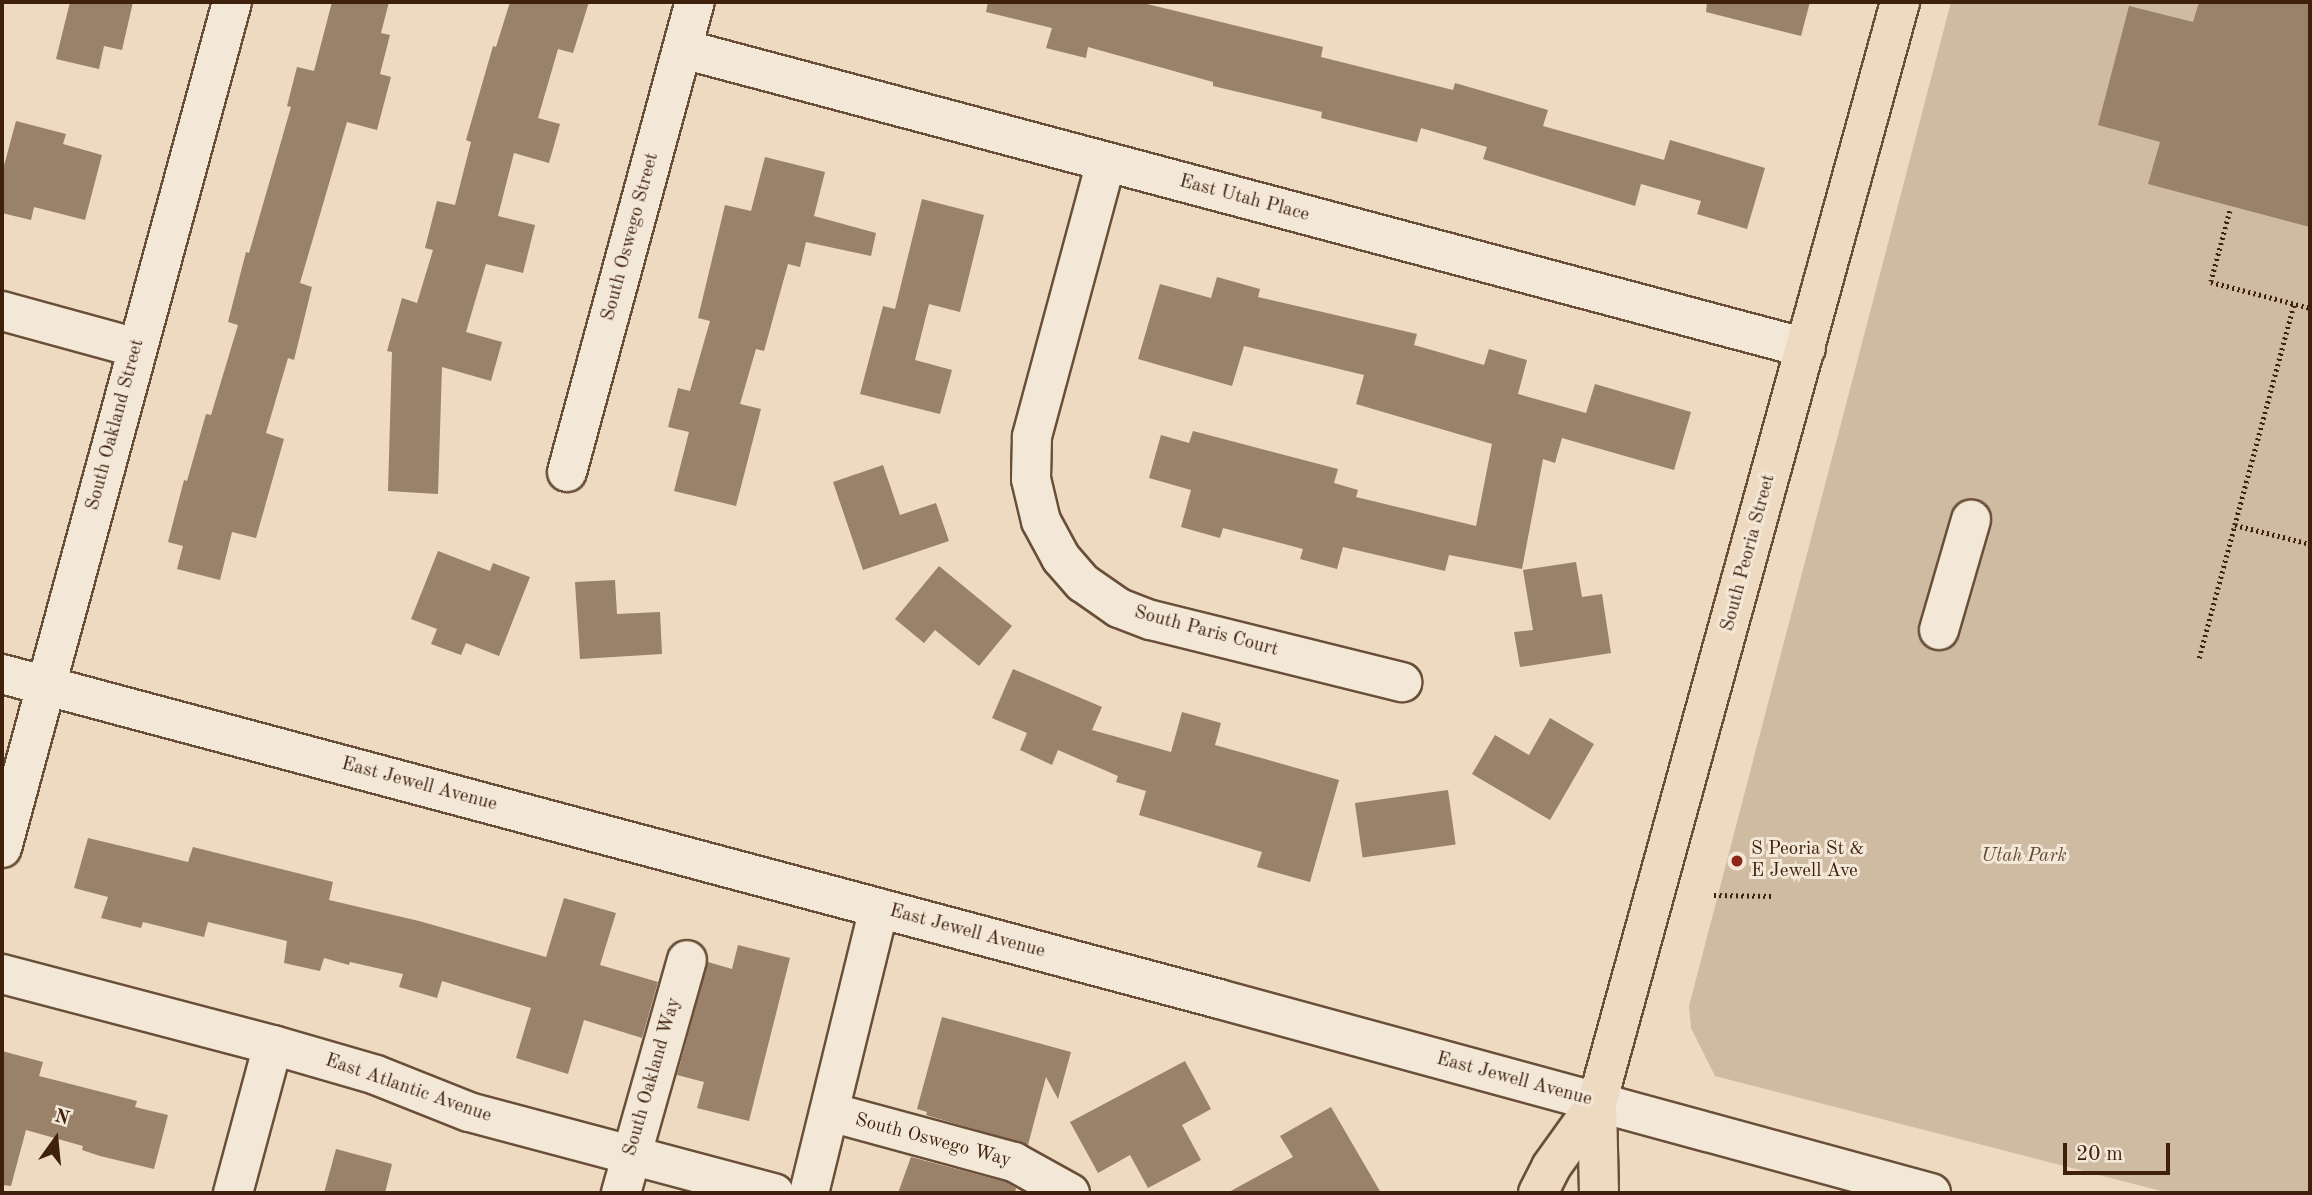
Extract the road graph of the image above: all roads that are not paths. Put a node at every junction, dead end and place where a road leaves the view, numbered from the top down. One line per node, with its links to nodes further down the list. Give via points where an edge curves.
1 (232, 2): 7 (street, South Oakland Street)
2 (695, 2): 4 (street, South Oswego Street)
3 (1900, 2): 8 (main road, South Peoria Street)
4 (682, 49): 5 (street, East Utah Place); 9 (street, South Oswego Street)
5 (1106, 162): 8 (street, East Utah Place); 13 (street, South Paris Court, via 1032,437 1031,479 1041,521 1061,558 1092,590 1119,608 1151,620)
6 (2, 312): 7 (street)
7 (137, 348): 14 (street, South Oakland Street)
8 (1806, 348): 20 (main road, South Peoria Street)
9 (567, 472)
10 (1971, 520): 11 (street)
11 (1939, 630)
12 (2, 674): 14 (street, East Jewell Avenue)
13 (1402, 682)
14 (45, 685): 15 (street, South Oakland Street); 16 (street, East Jewell Avenue)
15 (2, 848)
16 (879, 908): 20 (street, East Jewell Avenue); 21 (street, South Oswego Way)
17 (687, 960): 22 (street, South Oakland Way)
18 (2, 974): 19 (street, East Atlantic Avenue)
19 (273, 1045): 22 (street, East Atlantic Avenue, via 376,1075 469,1112); 23 (street)
20 (1597, 1103): 28 (main road, South Peoria Street); 29 (main road, South Peoria Street); 30 (street, East Jewell Avenue)
21 (830, 1112): 26 (street, South Oswego Way); 27 (street, South Oswego Way, via 1014,1162)
22 (631, 1155): 24 (street, South Oakland Way); 25 (street, East Atlantic Avenue)
23 (233, 1193)
24 (621, 1193)
25 (774, 1193)
26 (809, 1193)
27 (1070, 1193)
28 (1538, 1193)
29 (1599, 1193)
30 (1931, 1193)

